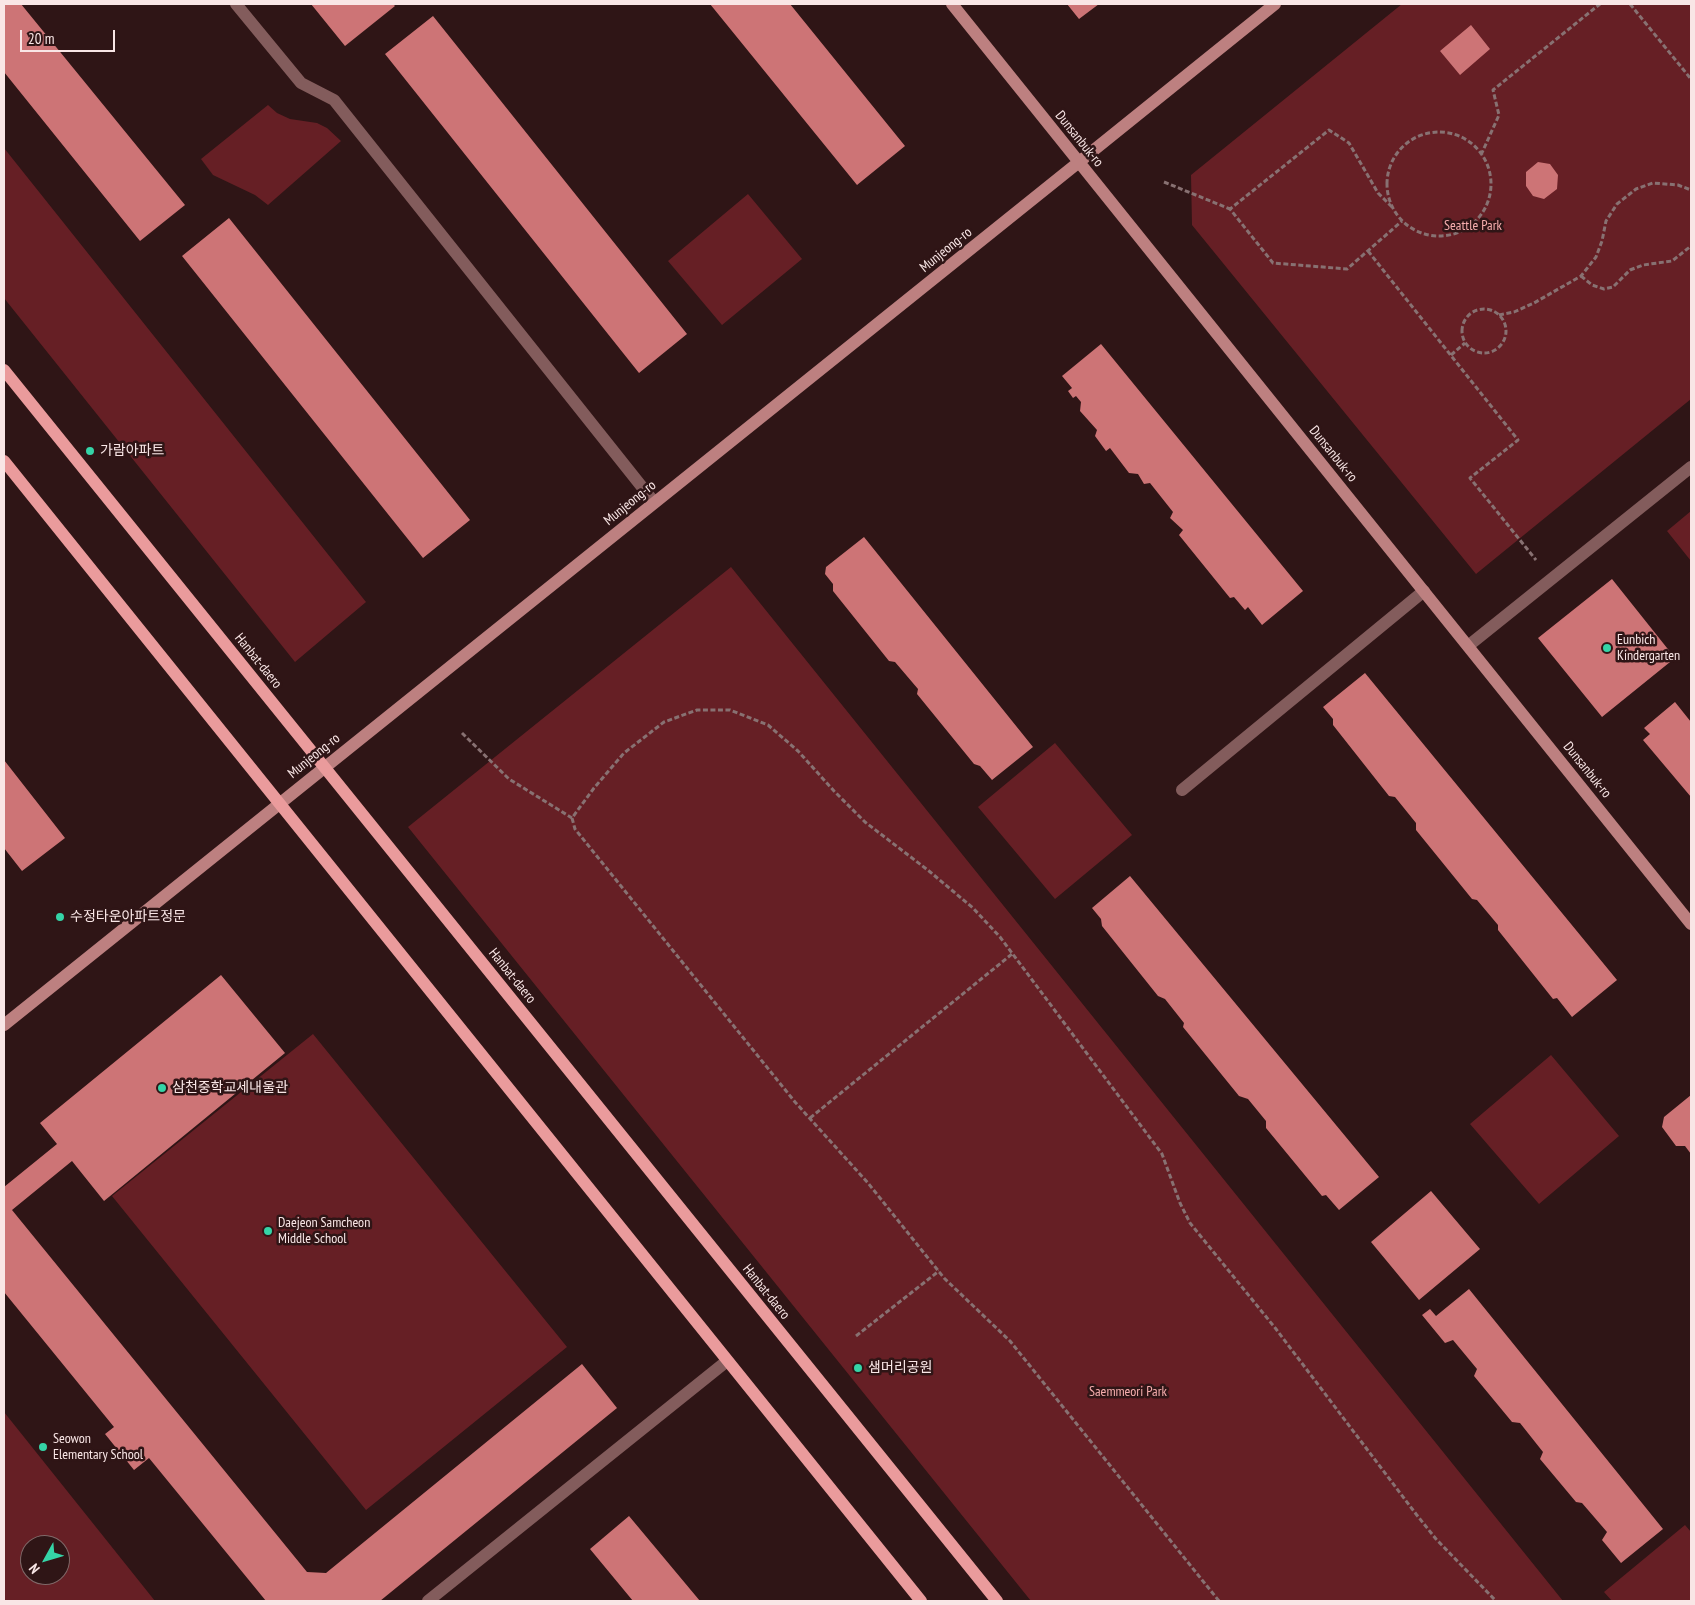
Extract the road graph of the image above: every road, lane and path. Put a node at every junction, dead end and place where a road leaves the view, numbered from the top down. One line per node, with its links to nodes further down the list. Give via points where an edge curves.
1 (236, 4): 23 (street, via 301,83 334,100)
2 (952, 4): 8 (main road, Dunsanbuk-ro)
3 (1275, 4): 8 (main road, Munjeong-ro)
4 (1600, 4): 7 (path, via 1493,90 1499,115)
5 (1630, 4): 6 (path)
6 (1691, 79)
7 (1482, 155): 11 (path, via 1470,142 1454,135 1420,136 1406,144 1388,173 1387,190); 13 (path, via 1489,170 1491,187 1487,204 1465,230 1432,236 1416,231)
8 (1080, 162): 23 (main road, Munjeong-ro); 25 (main road, Dunsanbuk-ro)
9 (1164, 182): 12 (path)
10 (1691, 190): 16 (path, via 1678,185 1653,183 1636,189 1617,204 1606,221 1596,257)
11 (1392, 207): 12 (path, via 1378,193 1349,143 1329,130); 13 (path)
12 (1230, 208): 15 (path, via 1273,263 1347,269)
13 (1402, 221): 15 (path)
14 (1691, 246): 16 (path, via 1672,262 1630,270 1613,287 1604,289 1592,285)
15 (1368, 251): 19 (path)
16 (1582, 276): 17 (path, via 1534,303)
17 (1499, 315): 18 (path, via 1482,308 1466,316 1462,325); 18 (path, via 1506,332 1498,348 1480,353)
18 (1465, 343): 19 (path)
19 (1451, 355): 24 (path, via 1518,440 1470,478)
20 (4, 370): 28 (main road, Hanbat-daero)
21 (4, 461): 30 (main road)
22 (1691, 467): 26 (street)
23 (654, 502): 28 (main road, Munjeong-ro)
24 (1536, 560)
25 (1424, 591): 26 (main road, Dunsanbuk-ro); 29 (street)
26 (1468, 646): 32 (main road, Dunsanbuk-ro)
27 (462, 733): 31 (path, via 509,779)
28 (324, 768): 30 (main road, Munjeong-ro); 41 (main road, Hanbat-daero)
29 (1182, 790)
30 (278, 804): 34 (main road, Munjeong-ro); 38 (main road)
31 (572, 818): 33 (path, via 624,753 664,722 697,710 730,710 768,725 798,751 865,822 973,908); 35 (path, via 575,829 654,930)
32 (1691, 924)
33 (1012, 954): 35 (path); 43 (path, via 1162,1154 1190,1222 1276,1328 1431,1533)
34 (4, 1025)
35 (810, 1118): 36 (path)
36 (939, 1270): 37 (path); 42 (path, via 1010,1341)
37 (856, 1336)
38 (727, 1361): 39 (street); 40 (main road)
39 (428, 1601)
40 (920, 1601)
41 (997, 1601)
42 (1220, 1601)
43 (1496, 1601)

